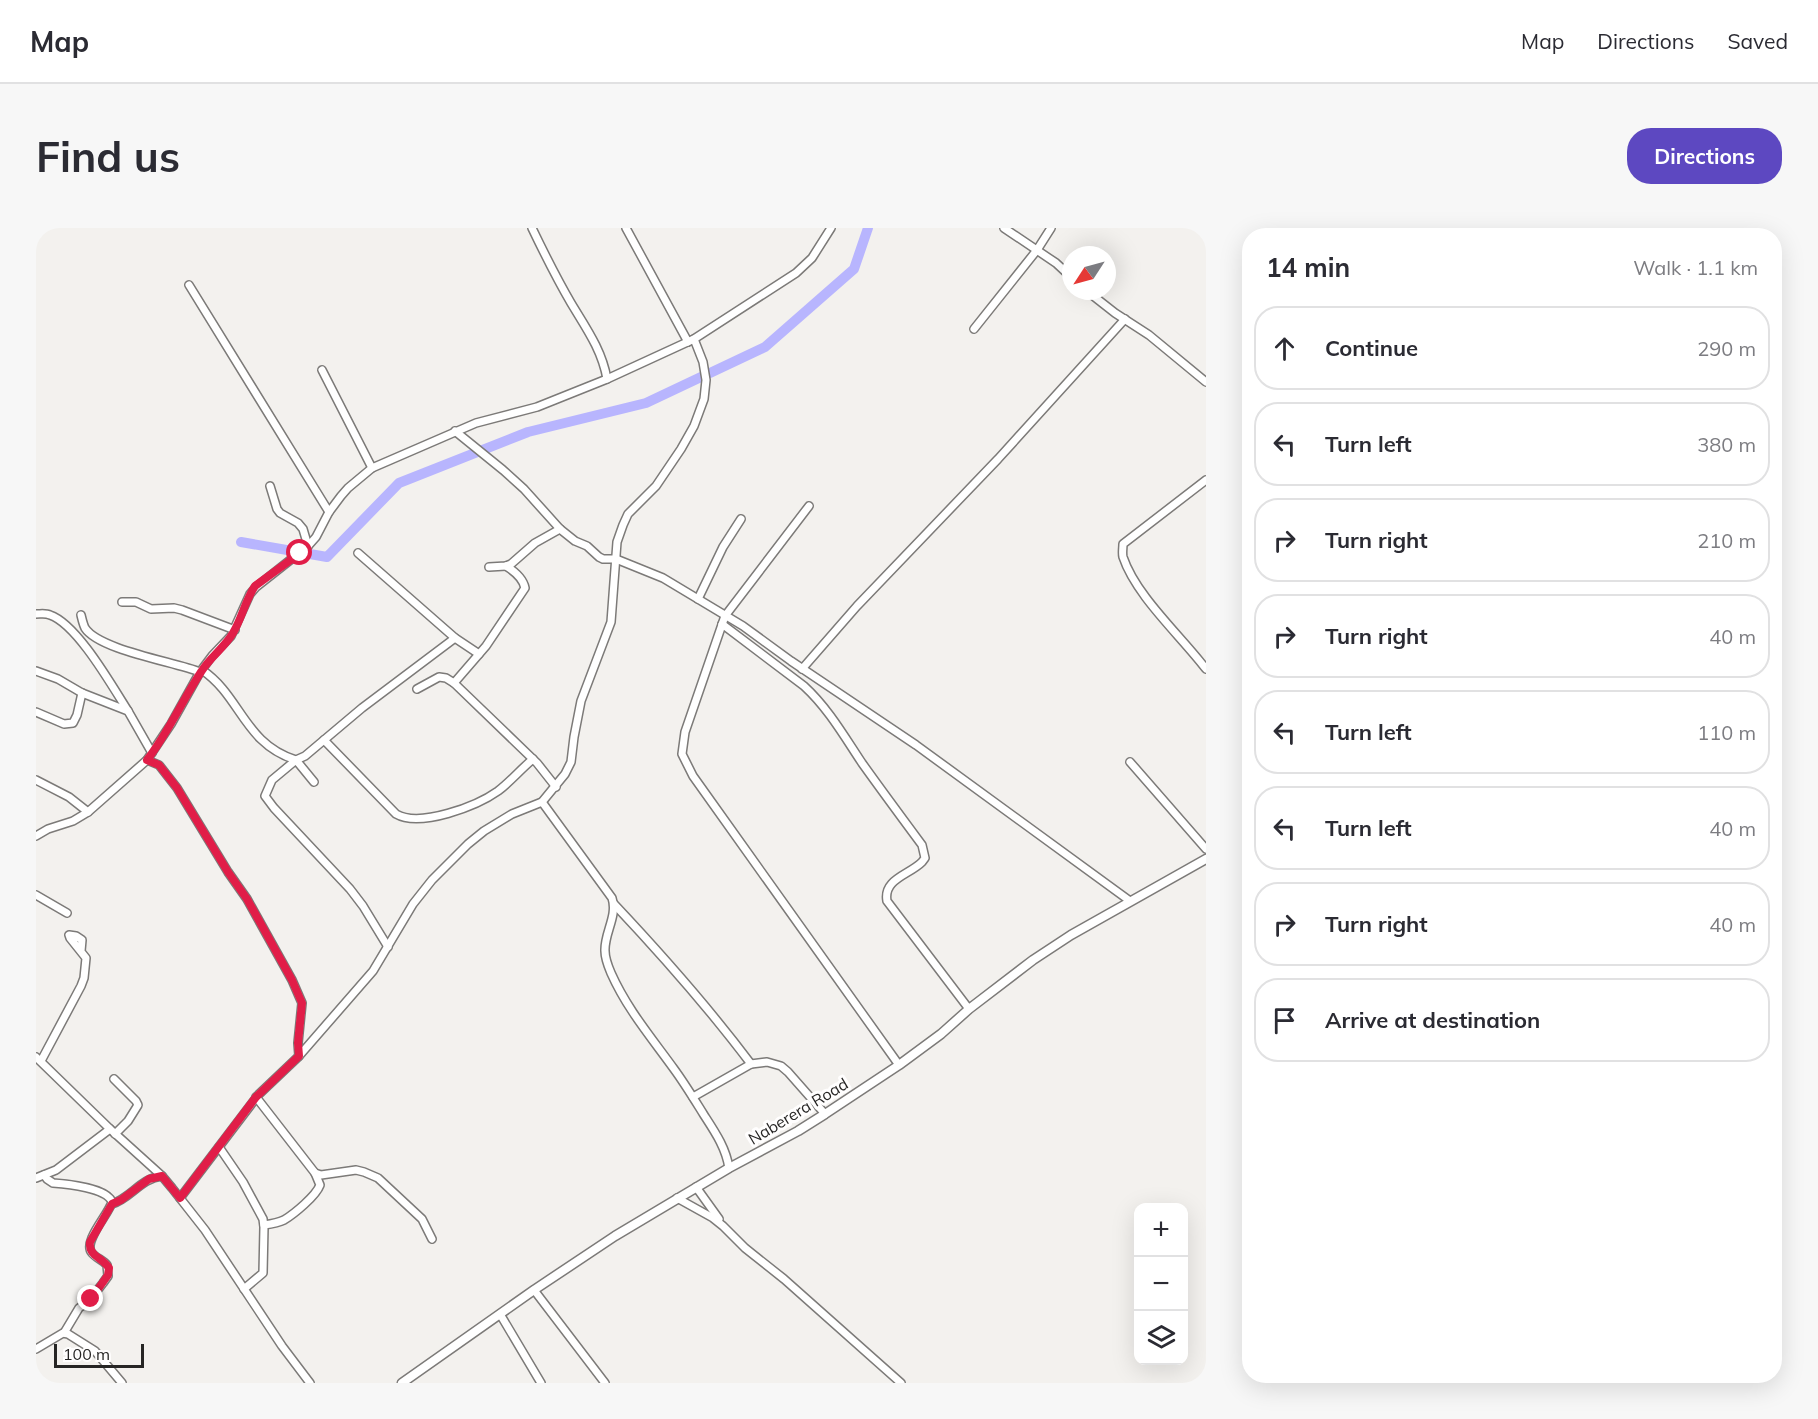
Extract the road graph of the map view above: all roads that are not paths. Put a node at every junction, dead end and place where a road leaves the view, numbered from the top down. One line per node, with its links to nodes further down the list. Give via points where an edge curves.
1 (532, 228): 14 (street, via 598,349)
2 (626, 228): 12 (street)
3 (831, 228): 12 (street, via 812,258 796,273)
4 (1004, 228): 6 (street)
5 (1051, 228): 6 (street)
6 (1037, 250): 7 (street); 11 (street)
7 (1062, 269)
8 (189, 285): 21 (street)
9 (1099, 300): 10 (street)
10 (1125, 319): 15 (street); 38 (street)
11 (974, 329)
12 (691, 340): 14 (street); 26 (street, via 703,362 704,399 694,426 662,477 628,514 617,542)
13 (322, 370): 17 (street)
14 (607, 379): 16 (street, via 537,407)
15 (1206, 382)
16 (455, 431): 17 (street); 23 (street, via 524,489)
17 (372, 468): 21 (street, via 348,488)
18 (1206, 480): 39 (street, via 1123,544 1122,555 1157,612)
19 (270, 486): 24 (street, via 280,513 298,523)
20 (809, 506): 33 (street)
21 (329, 512): 24 (street)
22 (741, 519): 29 (street)
23 (560, 529): 26 (street, via 599,557); 27 (street)
24 (308, 546): 35 (street, via 255,586)
25 (358, 553): 36 (street)
26 (616, 560): 29 (street, via 663,578); 55 (street, via 610,622 581,702 572,762)
27 (506, 566): 28 (street); 37 (street, via 517,574 525,588)
28 (489, 567)
29 (698, 599): 33 (street)
30 (122, 602): 35 (street, via 136,602 151,609 174,608)
31 (36, 614): 45 (street, via 49,614 69,628)
32 (81, 615): 41 (street, via 88,632 105,643)
33 (724, 616): 34 (street); 38 (street)
34 (722, 624): 67 (street, via 825,706 922,845 925,858 890,884 887,901); 71 (street, via 685,732 682,754 693,776)
35 (235, 630): 41 (street)
36 (455, 638): 37 (street); 47 (street)
37 (479, 654): 42 (street)
38 (802, 669): 62 (street, via 916,745)
39 (1206, 669)
40 (36, 671): 44 (street)
41 (201, 671): 48 (street); 51 (street, via 223,689 260,739)
42 (454, 683): 43 (street, via 439,677); 49 (street)
43 (417, 689)
44 (82, 693): 45 (street); 46 (street, via 73,723 64,724)
45 (128, 711): 48 (street)
46 (36, 712)
47 (324, 740): 49 (street, via 396,814 406,819 444,816 473,804 499,790); 51 (street)
48 (152, 753): 50 (street)
49 (533, 759): 55 (street)
50 (147, 760): 57 (street); 68 (street, via 159,765 177,788 247,899 292,980 302,1003)
51 (296, 760): 54 (street); 65 (street, via 272,780 267,799 350,889)
52 (1130, 762): 59 (street)
53 (36, 780): 57 (street)
54 (314, 782)
55 (556, 787): 56 (street)
56 (542, 802): 63 (street); 65 (street, via 500,820 468,844 418,896)
57 (88, 812): 58 (street)
58 (36, 836)
59 (1206, 849)
60 (1206, 859): 62 (street, Naberera Road)
61 (36, 895): 64 (street)
62 (1130, 901): 67 (street, Naberera Road, via 1050,948)
63 (614, 904): 70 (street, via 713,1014); 74 (street, via 605,949 607,963 632,1012)
64 (68, 913)
65 (388, 947): 68 (street, via 373,971)
66 (81, 951): 69 (street, via 86,958 84,978)
67 (969, 1009): 71 (street, Naberera Road)
68 (299, 1056): 73 (street)
69 (38, 1059): 76 (street)
70 (751, 1064): 74 (street); 75 (street, via 767,1062 781,1066)
71 (899, 1065): 75 (street, Naberera Road)
72 (114, 1079): 76 (street, via 138,1105)
73 (256, 1097): 77 (street); 79 (street)
74 (693, 1097): 78 (street, via 725,1149)
75 (825, 1114): 78 (street, Naberera Road)
76 (113, 1132): 80 (street); 81 (street)
77 (219, 1147): 83 (street); 86 (street, via 243,1182)
78 (729, 1168): 82 (street, Naberera Road)
79 (315, 1173): 86 (street, via 320,1185 316,1193 284,1220); 88 (street, via 356,1170 378,1178 422,1219)
80 (162, 1176): 83 (street); 85 (street, via 149,1179)
81 (40, 1177): 85 (street, via 106,1194)
82 (696, 1187): 84 (street, Naberera Road); 87 (street)
83 (180, 1198): 89 (street)
84 (677, 1198): 87 (street); 90 (street, Naberera Road)
85 (112, 1204): 92 (street, via 90,1245 91,1252 107,1265 108,1275 91,1299 79,1308)
86 (264, 1225): 89 (street, via 263,1273)
87 (723, 1226): 99 (street)
88 (432, 1239)
89 (244, 1289): 95 (street)
90 (534, 1290): 91 (street, Naberera Road); 98 (street)
91 (500, 1314): 96 (street, Naberera Road); 97 (street)
92 (64, 1333): 93 (street); 94 (street, via 95,1351)
93 (36, 1349)
94 (122, 1383)
95 (310, 1383)
96 (402, 1383)
97 (542, 1383)
98 (605, 1383)
99 (901, 1383)

